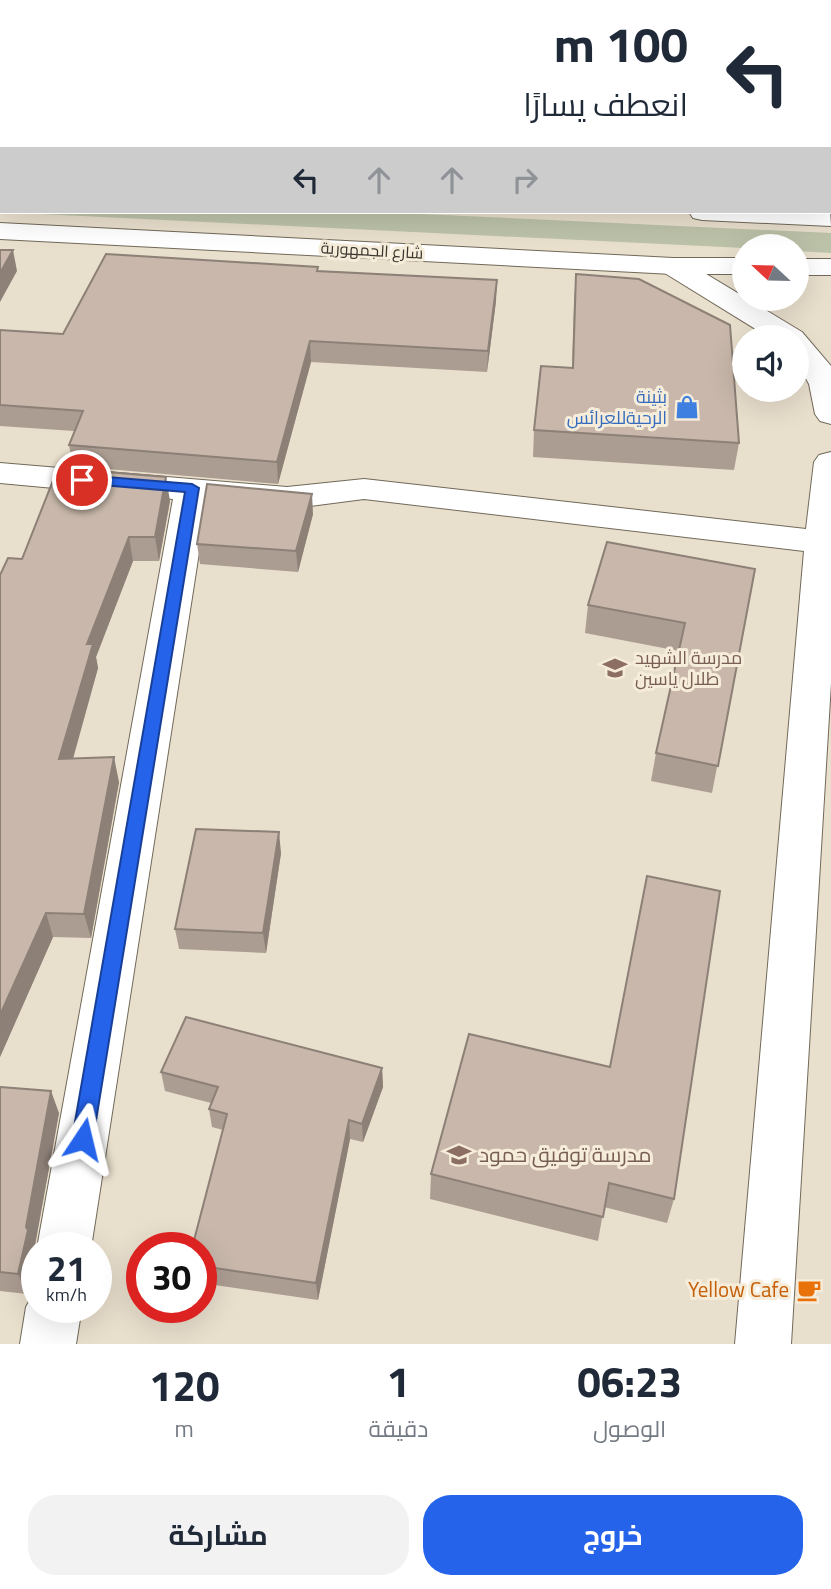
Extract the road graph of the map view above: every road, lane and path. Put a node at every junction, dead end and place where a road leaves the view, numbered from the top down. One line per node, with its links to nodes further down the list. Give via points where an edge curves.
1 (745, 214): 2 (street)
2 (831, 218)
3 (0, 230): 4 (street, شارع الجمهورية)
4 (673, 265): 5 (street, شارع الجمهورية); 8 (street)
5 (732, 266)
6 (809, 267): 7 (street)
7 (831, 267)
8 (770, 325)
9 (809, 345): 10 (street)
10 (831, 354)
11 (809, 357): 12 (street, via 820,369)
12 (831, 414)
13 (831, 462): 16 (street)
14 (0, 473): 15 (street)
15 (192, 488): 16 (street, via 287,498 364,489); 18 (street)
16 (822, 542): 17 (street)
17 (818, 807): 21 (street)
18 (67, 1232)
19 (51, 1323): 20 (street)
20 (48, 1344)
21 (764, 1344)

